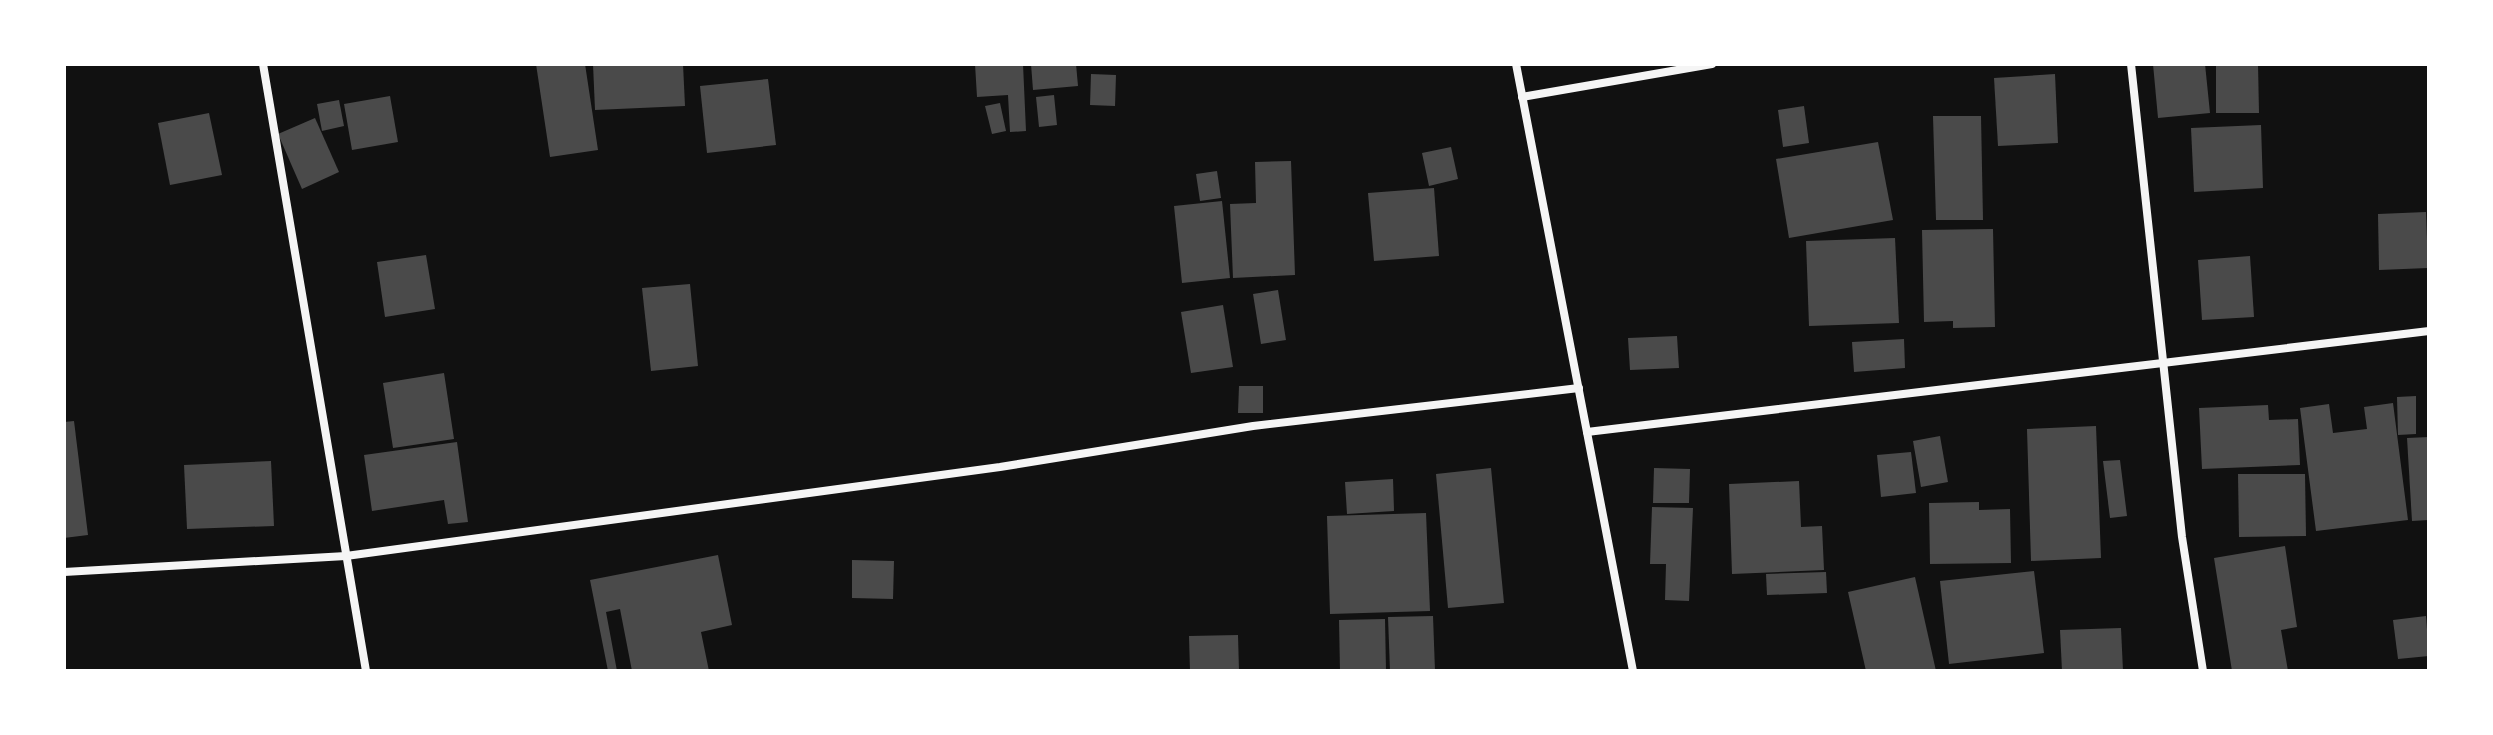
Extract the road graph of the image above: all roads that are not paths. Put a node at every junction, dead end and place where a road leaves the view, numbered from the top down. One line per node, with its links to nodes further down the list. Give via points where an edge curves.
1 (263, 64): 10 (street)
2 (1516, 64): 5 (street)
3 (1712, 64): 5 (street)
4 (2131, 64): 7 (street)
5 (1522, 97): 8 (street)
6 (2429, 331): 7 (street)
7 (2163, 363): 9 (street); 14 (street)
8 (1579, 388): 9 (street); 10 (street, via 1253,426 1000,467)
9 (1587, 432): 13 (street)
10 (346, 556): 11 (street); 12 (street)
11 (64, 572)
12 (366, 671)
13 (1633, 671)
14 (2203, 671)

